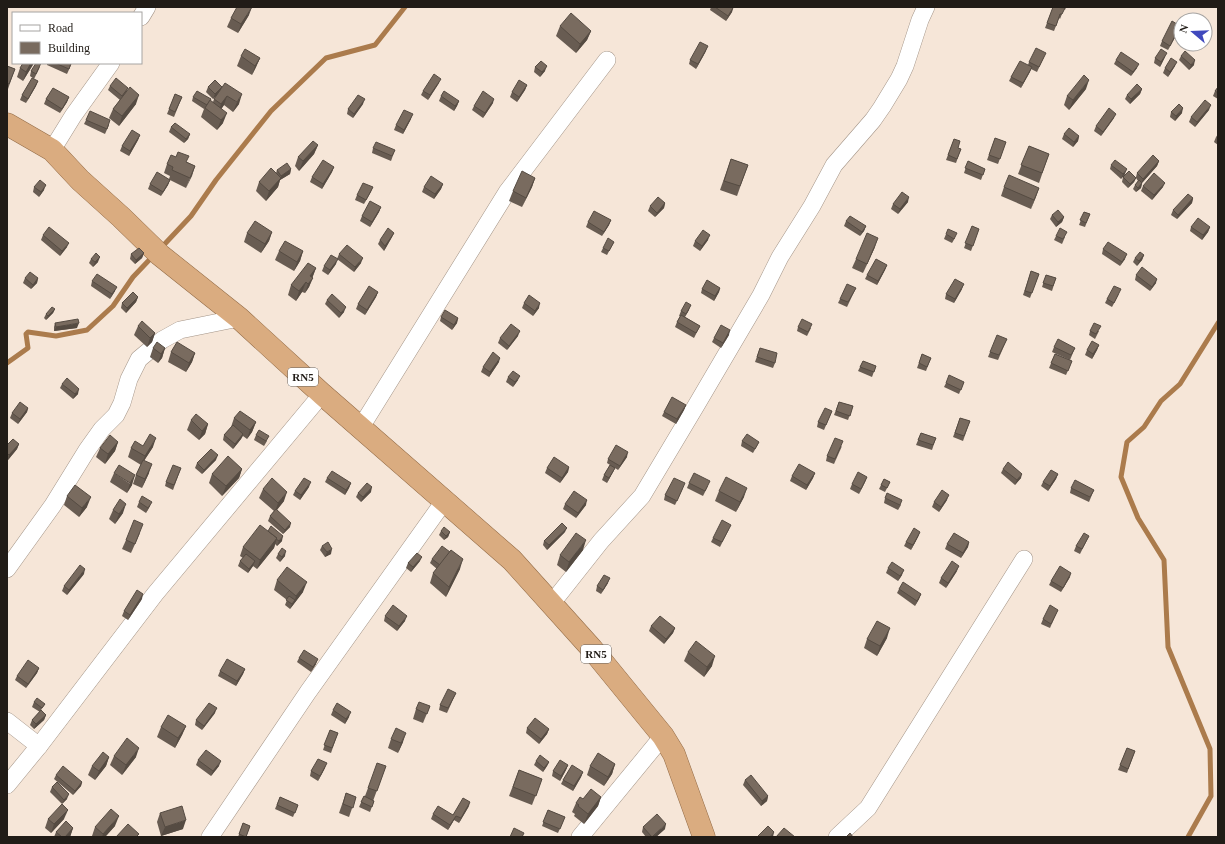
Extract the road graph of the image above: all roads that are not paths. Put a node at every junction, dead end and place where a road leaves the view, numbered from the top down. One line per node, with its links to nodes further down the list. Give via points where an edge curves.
1 (926, 7): 12 (street, via 899,79 873,120 834,165 698,404 642,496 601,541)
2 (608, 60): 8 (street, via 507,192)
3 (110, 64): 5 (street)
4 (7, 124): 5 (highway, RN5)
5 (52, 150): 6 (highway, RN5, via 80,180 157,252)
6 (239, 318): 7 (highway, RN5); 11 (street, via 180,330 162,340 139,359 128,379 116,415 102,429 53,505)
7 (322, 394): 8 (highway, RN5); 15 (street, via 156,594)
8 (361, 427): 9 (highway, RN5)
9 (445, 500): 12 (highway, RN5, via 512,560); 17 (street, via 308,692)
10 (1024, 559): 20 (street, via 868,808)
11 (7, 569)
12 (552, 603): 14 (highway, RN5)
13 (7, 721): 15 (street)
14 (663, 736): 18 (street); 19 (highway, RN5, via 674,754)
15 (39, 746): 16 (street)
16 (7, 785)
17 (210, 837)
18 (580, 837)
19 (704, 837)
20 (837, 837)

